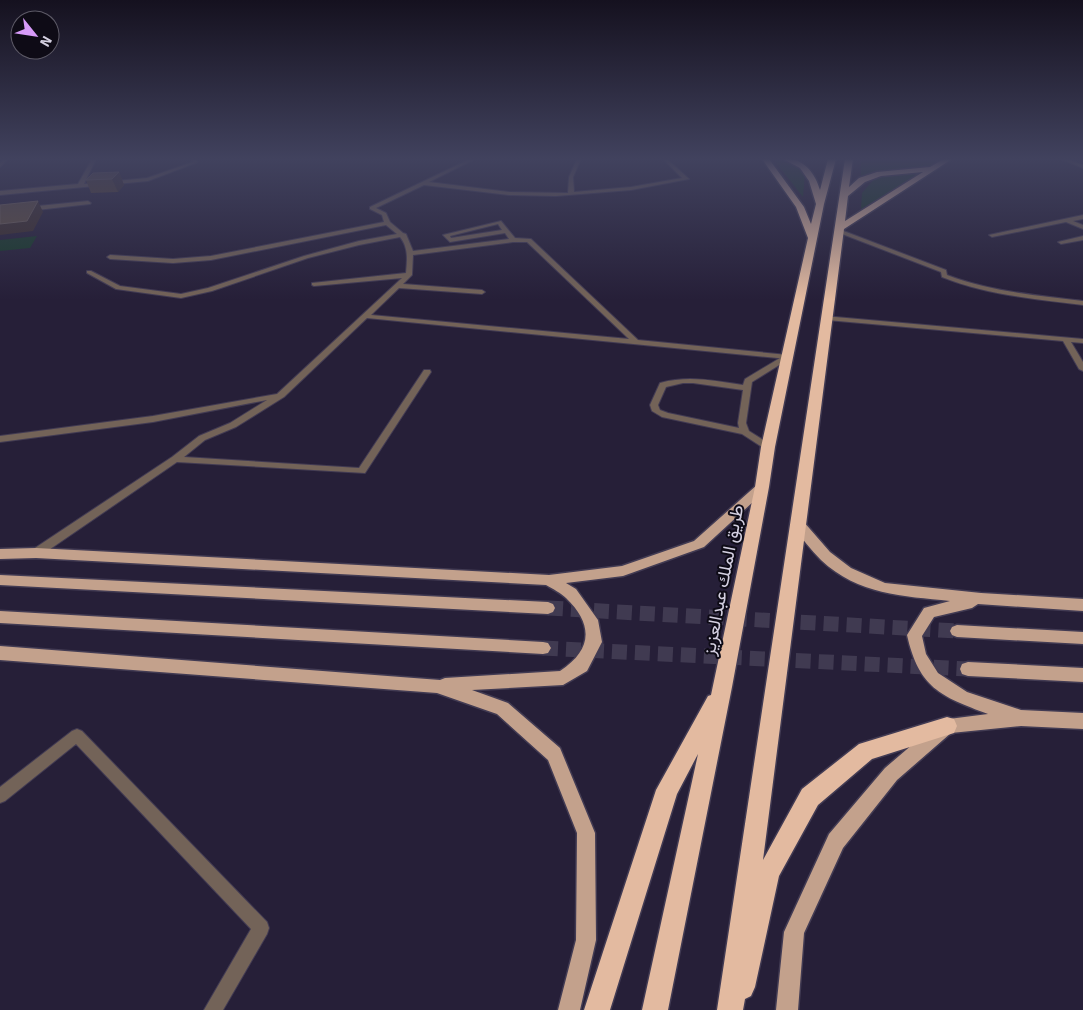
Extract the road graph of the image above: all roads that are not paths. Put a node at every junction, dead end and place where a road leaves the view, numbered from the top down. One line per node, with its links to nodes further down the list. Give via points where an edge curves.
1 (58, 206): 7 (street)
2 (376, 206): 10 (street, via 372,208 384,214)
3 (799, 206): 17 (highway)
4 (820, 206): 17 (highway, طريق الملك عبدالعزيز)
5 (842, 206): 12 (highway)
6 (875, 206): 12 (highway)
7 (20, 210)
8 (1083, 217): 9 (street)
9 (1066, 220): 11 (street); 14 (street)
10 (387, 223): 15 (street); 21 (street, via 211,258 173,261)
11 (1083, 227)
12 (839, 230): 27 (street, via 944,271 944,276 958,282); 29 (highway)
13 (506, 231): 13 (street, via 450,240 446,235 499,222); 18 (street)
14 (992, 234)
15 (404, 235): 20 (street); 22 (street, via 306,257 210,290 181,296 118,288)
16 (1083, 238): 19 (street)
17 (813, 239): 33 (highway, طريق الملك عبدالعزيز)
18 (513, 240): 20 (street); 31 (street, via 529,240)
19 (1061, 242)
20 (411, 253): 23 (street)
21 (110, 257)
22 (90, 272)
23 (409, 274): 24 (street); 25 (street)
24 (314, 284)
25 (397, 286): 26 (street); 28 (street)
26 (482, 292)
27 (1083, 302)
28 (364, 316): 31 (street); 37 (street)
29 (827, 318): 30 (street); 43 (highway)
30 (1065, 339): 32 (street); 34 (street)
31 (635, 341): 33 (street)
32 (1083, 341)
33 (788, 357): 36 (street, via 748,381); 40 (highway, طريق الملك عبدالعزيز)
34 (1083, 370)
35 (427, 372): 41 (street, via 362,471)
36 (747, 388): 38 (street, via 742,423); 38 (street, via 674,381 663,385 654,405 656,411 664,415)
37 (281, 395): 39 (street, via 153,419); 41 (street, via 233,425 202,438)
38 (745, 432): 40 (street)
39 (0, 439)
40 (768, 447): 42 (highway, طريق الملك عبدالعزيز)
41 (175, 459): 45 (street)
42 (762, 487): 47 (main road, via 699,544 623,571); 59 (highway, طريق الملك عبدالعزيز)
43 (798, 524): 48 (main road, via 825,556 846,572 883,588); 68 (highway)
44 (0, 554): 45 (main road)
45 (36, 554): 47 (main road)
46 (0, 580): 50 (main road)
47 (548, 580): 58 (main road, via 571,593 591,620 594,642 582,666 563,678)
48 (982, 599): 49 (main road); 60 (main road, via 929,612 914,635 919,656 932,678 962,697)
49 (1083, 605)
50 (548, 608)
51 (0, 617): 54 (main road)
52 (957, 631): 53 (main road)
53 (1083, 638)
54 (542, 648)
55 (0, 653): 58 (main road)
56 (968, 669): 57 (main road)
57 (1083, 675)
58 (437, 686): 65 (main road, via 502,708 554,754 586,833 586,940)
59 (722, 687): 66 (highway, via 667,790); 67 (highway, طريق الملك عبدالعزيز)
60 (1021, 718): 61 (main road); 62 (main road)
61 (1083, 721)
62 (947, 726): 69 (highway, via 866,752 810,797 768,872); 70 (main road, via 890,774 836,840 794,932)
63 (0, 796): 64 (street, via 77,735 261,928)
64 (213, 1010)
65 (569, 1010)
66 (597, 1010)
67 (655, 1010)
68 (730, 1010)
69 (737, 1010)
70 (787, 1010)

